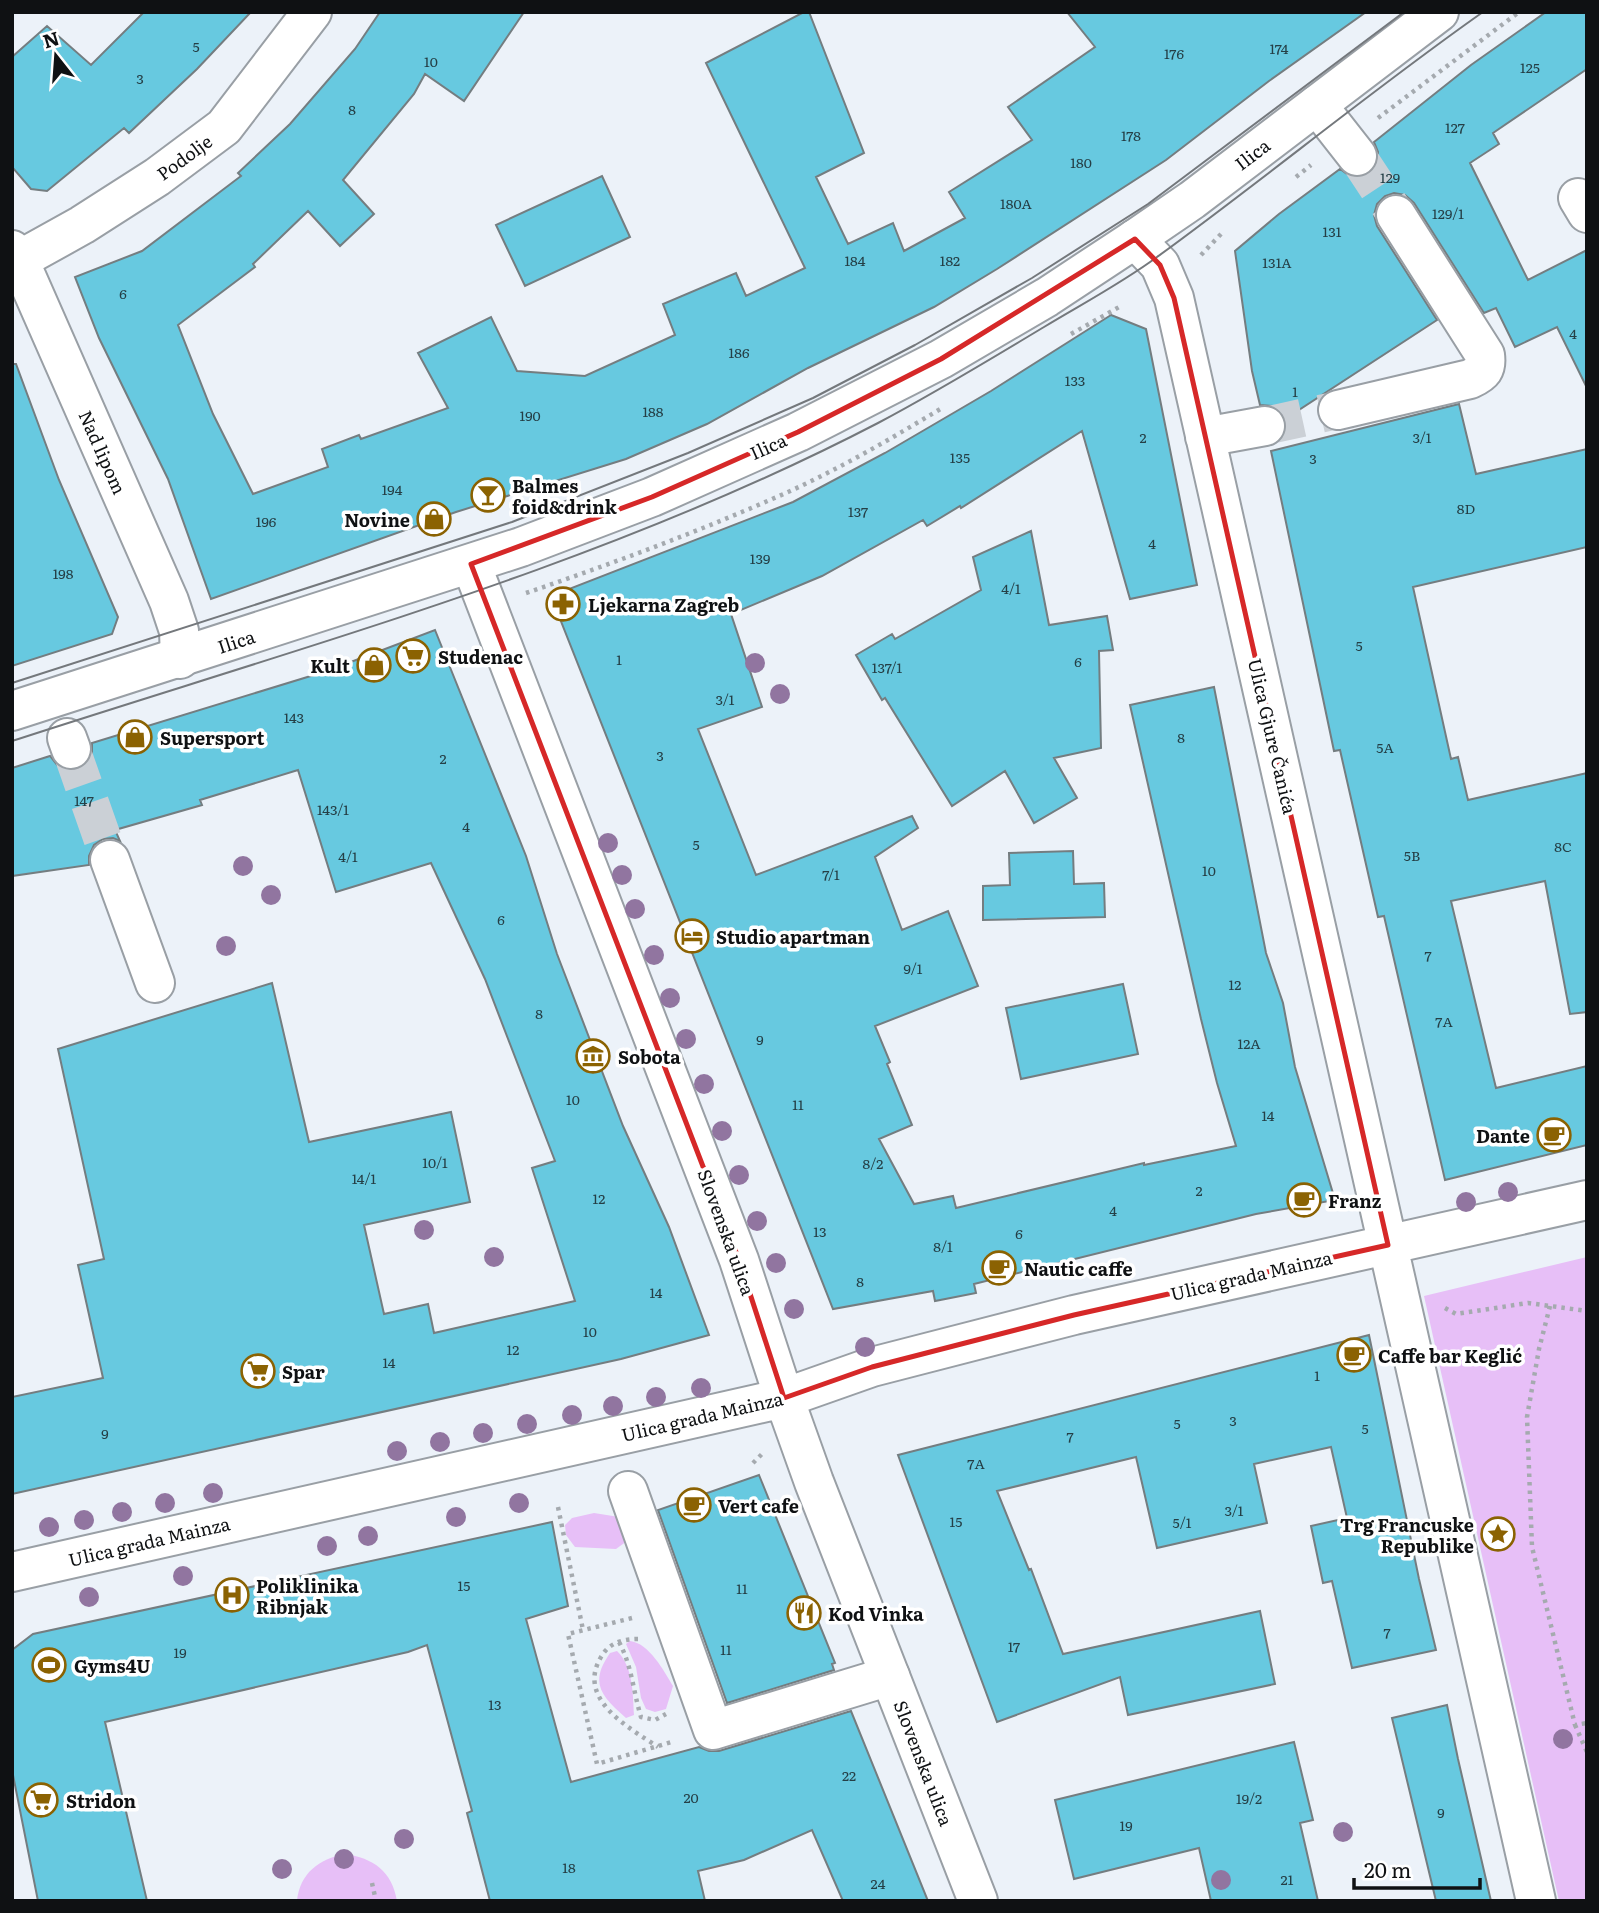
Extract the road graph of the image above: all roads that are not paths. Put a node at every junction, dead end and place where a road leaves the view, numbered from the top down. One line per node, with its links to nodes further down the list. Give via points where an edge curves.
1 (312, 12): 7 (street, Podolje, via 225,127 82,225)
2 (1439, 12): 3 (street, Ilica)
3 (1317, 105): 4 (street); 6 (street, Ilica)
4 (1357, 156)
5 (1396, 215): 8 (street, via 1485,355 1486,367 1470,379)
6 (1135, 239): 10 (street, Ulica Gjure Čanića, via 1160,265 1170,286); 11 (street, Ilica, via 941,359 798,432 652,497)
7 (15, 255): 12 (street, Nad lipom, via 169,601 179,631)
8 (1338, 410)
9 (1265, 426): 10 (street)
10 (1205, 437): 17 (street, Ulica Gjure Čanića)
11 (471, 564): 12 (street, Ilica); 18 (street, Slovenska ulica, via 739,1260)
12 (180, 659): 13 (street, Ilica)
13 (12, 711)
14 (110, 860): 15 (street)
15 (155, 983)
16 (1587, 1200): 17 (street)
17 (1388, 1245): 18 (street, Ulica grada Mainza, via 1074,1315 873,1367); 23 (street)
18 (784, 1398): 20 (street, Ulica grada Mainza); 21 (street, Slovenska ulica)
19 (628, 1491): 21 (street, via 713,1730)
20 (12, 1572)
21 (890, 1676): 22 (street, Slovenska ulica)
22 (978, 1901)
23 (1536, 1901)

